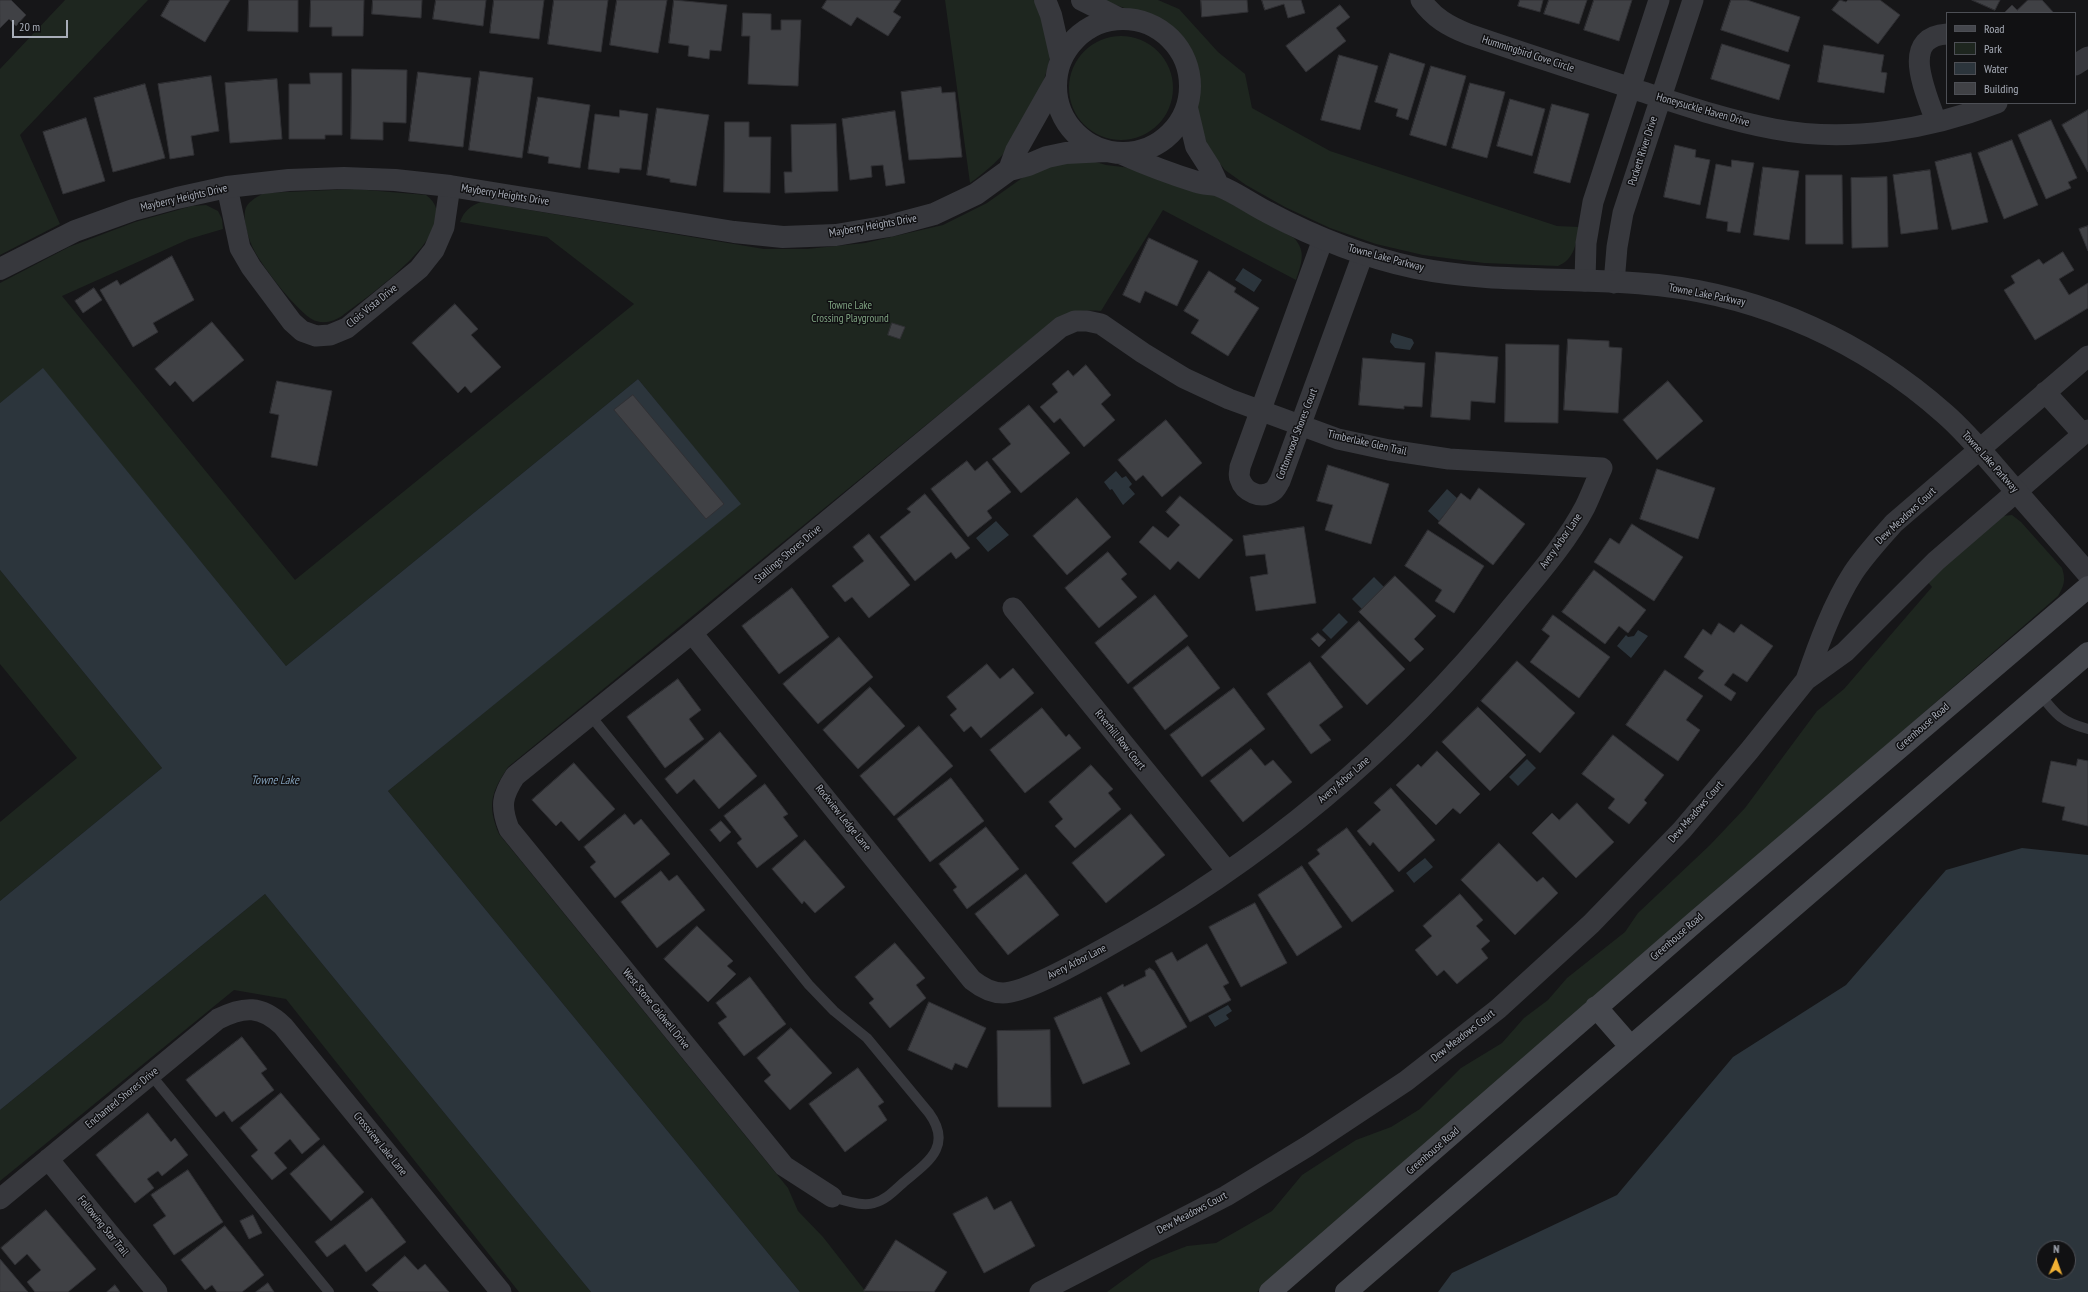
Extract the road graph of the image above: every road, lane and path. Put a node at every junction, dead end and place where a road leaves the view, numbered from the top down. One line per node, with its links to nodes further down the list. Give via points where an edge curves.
1 (1045, 0): 9 (street)
2 (1082, 0): 6 (street)
3 (1421, 0): 12 (street, Hummingbird Cove Circle, via 1430,12 1452,28)
4 (1659, 0): 12 (street, Puckett River Drive)
5 (1693, 0): 12 (street, Puckett River Drive)
6 (1118, 18): 9 (street, via 1094,24 1074,38); 14 (street, via 1140,20 1161,29 1177,44 1188,64 1191,86)
7 (1946, 34): 15 (street, via 1937,35 1926,41 1919,52 1918,64)
8 (2088, 57): 10 (street)
9 (1061, 59): 11 (street)
10 (2076, 64)
11 (1055, 82): 16 (street, via 1060,112 1079,137); 17 (street, via 1016,151)
12 (1645, 93): 15 (street, Honeysuckle Haven Drive, via 1728,120 1783,130 1834,134 1895,131); 24 (street, Puckett River Drive, via 1593,202 1586,243); 25 (street, Puckett River Drive, via 1617,247)
13 (1988, 105): 15 (street, Honeysuckle Haven Drive)
14 (1187, 108): 16 (street, via 1177,127 1161,142 1141,151); 18 (street, via 1196,146)
15 (1936, 122)
16 (1113, 152): 17 (street, Mayberry Heights Drive, via 1066,153); 18 (street, Towne Lake Parkway, via 1200,183)
17 (1009, 170): 19 (street, Mayberry Heights Drive, via 976,194 934,214 888,226 836,235 782,237 734,232)
18 (1218, 185): 21 (street, Towne Lake Parkway, via 1268,213)
19 (450, 186): 20 (street, Mayberry Heights Drive, via 344,178 289,180); 20 (street, Clois Vista Drive, via 444,227 434,250 418,269 347,328 330,335 316,336 302,331 292,322 251,267 240,248)
20 (227, 187): 23 (street, Mayberry Heights Drive, via 133,210 75,231)
21 (1323, 239): 22 (street, Towne Lake Parkway); 29 (street, Cottonwood Shores Court)
22 (1363, 254): 24 (street, Towne Lake Parkway, via 1417,268 1478,276); 30 (street, Cottonwood Shores Court)
23 (0, 269)
24 (1585, 281): 25 (street, Towne Lake Parkway)
25 (1614, 283): 32 (street, Towne Lake Parkway, via 1700,291 1752,304 1805,324 1856,349 1900,377 1946,414)
26 (1087, 321): 29 (street, Timberlake Glen Trail, via 1101,324 1184,378); 38 (street, Stallings Shores Drive, via 1061,327)
27 (2088, 356): 28 (street, Dew Meadows Court)
28 (2045, 392): 31 (street); 32 (street, Dew Meadows Court)
29 (1260, 412): 30 (street, Timberlake Glen Trail); 30 (street, Cottonwood Shores Court, via 1240,467 1239,478 1243,487 1252,494 1263,495 1273,491 1280,481)
30 (1300, 426): 33 (street, Timberlake Glen Trail, via 1388,450 1449,459)
31 (2086, 432): 34 (street, Dew Meadows Court)
32 (1980, 449): 34 (street, Towne Lake Parkway); 40 (street, Dew Meadows Court, via 1894,523 1873,546 1853,573 1820,640)
33 (1602, 468): 45 (street, Avery Arbor Lane, via 1585,506 1567,537 1480,646 1426,705 1342,784 1282,833)
34 (2016, 492): 35 (street, Towne Lake Parkway); 40 (street, Dew Meadows Court, via 1936,561 1844,652)
35 (2088, 574)
36 (2088, 587): 48 (main road, Greenhouse Road)
37 (1012, 608): 45 (street, Riverhill Row Court)
38 (692, 633): 42 (street, Stallings Shores Drive); 46 (street, Rockview Ledge Lane, via 972,980 984,990)
39 (2088, 653): 41 (main road)
40 (1806, 680): 57 (street, Dew Meadows Court, via 1682,830 1591,924 1498,1009 1406,1081 1308,1146 1226,1196)
41 (2040, 694): 43 (lane, via 2057,715 2070,724); 49 (main road)
42 (590, 715): 44 (street, Stallings Shores Drive, via 515,776 506,790); 52 (lane, via 809,985 834,1011 867,1038 938,1127 938,1144 929,1161 881,1200 866,1204)
43 (2088, 729)
44 (502, 803): 52 (street, West Stone Caldwell Drive, via 503,815 509,829 784,1166)
45 (1227, 871): 46 (street, Avery Arbor Lane, via 1150,923 1076,964 1024,988)
46 (1000, 994)
47 (250, 1008): 50 (street, Enchanted Shores Drive, via 234,1011 218,1019); 56 (street, Crossview Lake Lane, via 265,1012 283,1026)
48 (1596, 1008): 49 (main road); 58 (main road, Greenhouse Road)
49 (1630, 1046): 59 (main road)
50 (151, 1074): 51 (street, Enchanted Shores Drive); 55 (lane)
51 (48, 1159): 53 (street, Enchanted Shores Drive); 54 (street, Following Star Trail)
52 (832, 1197)
53 (0, 1199)
54 (157, 1292)
55 (329, 1292)
56 (501, 1292)
57 (1040, 1292)
58 (1270, 1292)
59 (1346, 1292)

